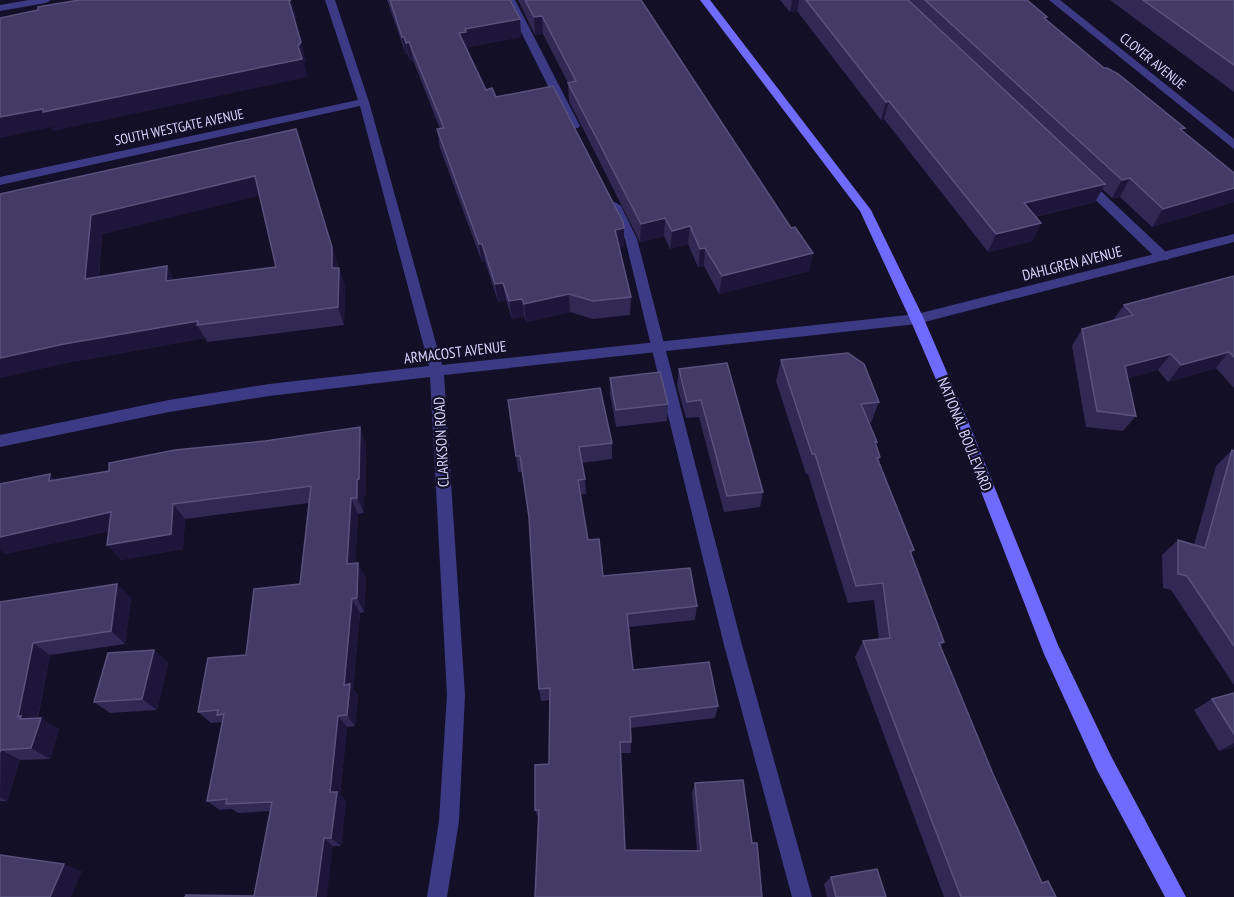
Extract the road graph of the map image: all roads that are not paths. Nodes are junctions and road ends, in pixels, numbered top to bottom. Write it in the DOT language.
graph roads {
  1 [pos="46,0"];
  2 [pos="330,0"];
  3 [pos="510,0"];
  4 [pos="705,0"];
  5 [pos="1054,0"];
  6 [pos="0,8"];
  7 [pos="364,102"];
  8 [pos="579,135"];
  9 [pos="1234,145"];
  10 [pos="1071,170"];
  11 [pos="0,181"];
  12 [pos="610,198"];
  13 [pos="1234,238"];
  14 [pos="1163,257"];
  15 [pos="917,319"];
  16 [pos="659,345"];
  17 [pos="436,370"];
  18 [pos="0,441"];
  19 [pos="438,897"];
  20 [pos="802,897"];
  21 [pos="1176,897"];
  1 -- 6 [label="street"];
  2 -- 7 [label="street, CLARKSON ROAD"];
  3 -- 8 [label="street"];
  4 -- 15 [label="main road, NATIONAL BOULEVARD"];
  5 -- 9 [label="street, CLOVER AVENUE"];
  7 -- 11 [label="street, SOUTH WESTGATE AVENUE"];
  7 -- 17 [label="street, CLARKSON ROAD"];
  10 -- 14 [label="street"];
  12 -- 16 [label="street"];
  13 -- 14 [label="street, DAHLGREN AVENUE"];
  14 -- 15 [label="street, DAHLGREN AVENUE"];
  15 -- 16 [label="street, ARMACOST AVENUE"];
  15 -- 21 [label="main road, NATIONAL BOULEVARD"];
  16 -- 17 [label="street, ARMACOST AVENUE"];
  16 -- 20 [label="street"];
  17 -- 18 [label="street, ARMACOST AVENUE"];
  17 -- 19 [label="street, CLARKSON ROAD"];
}
